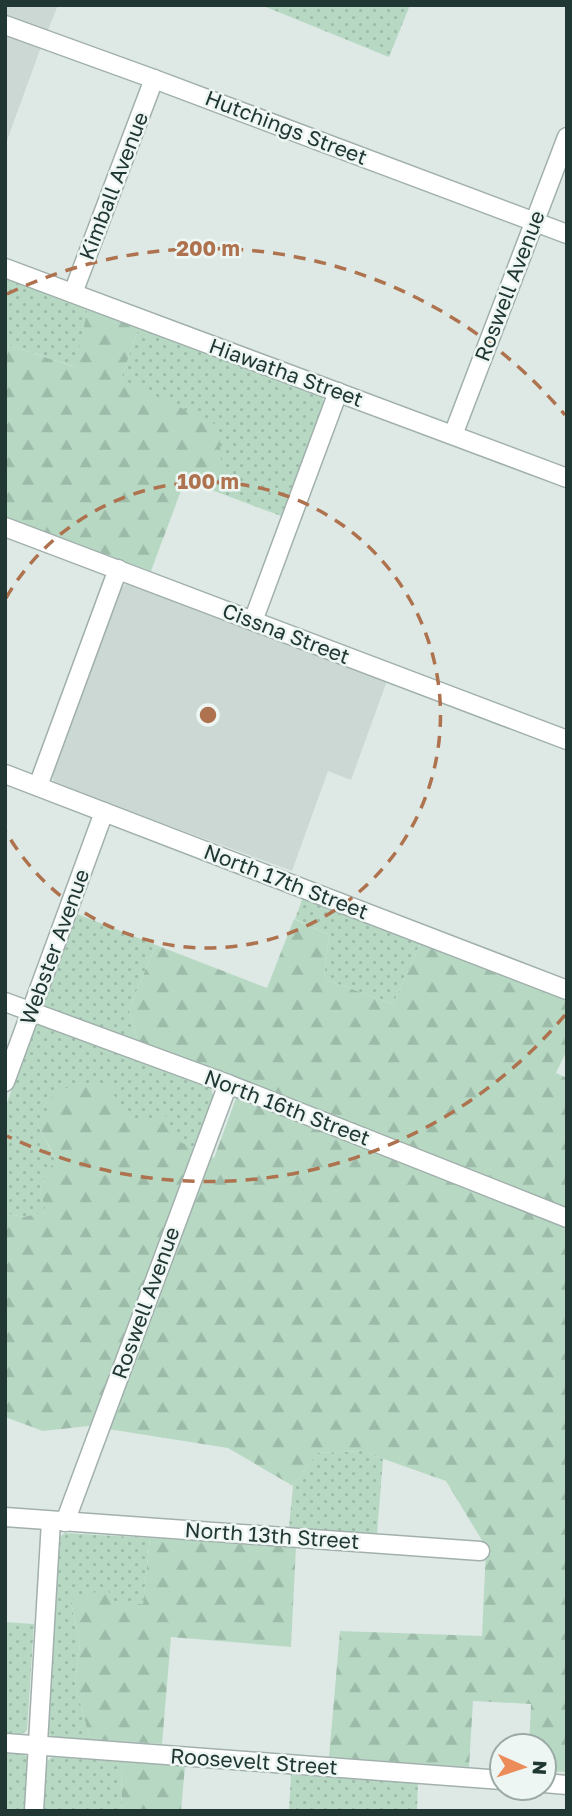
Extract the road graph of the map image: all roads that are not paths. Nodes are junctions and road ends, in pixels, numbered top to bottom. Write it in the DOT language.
graph roads {
  1 [pos="5,25"];
  2 [pos="155,79"];
  3 [pos="567,137"];
  4 [pos="535,222"];
  5 [pos="567,234"];
  6 [pos="5,268"];
  7 [pos="73,293"];
  8 [pos="338,392"];
  9 [pos="453,435"];
  10 [pos="567,478"];
  11 [pos="5,527"];
  12 [pos="118,569"];
  13 [pos="253,621"];
  14 [pos="567,740"];
  15 [pos="5,774"];
  16 [pos="38,786"];
  17 [pos="104,812"];
  18 [pos="567,990"];
  19 [pos="5,1003"];
  20 [pos="31,1012"];
  21 [pos="5,1082"];
  22 [pos="228,1084"];
  23 [pos="567,1218"];
  24 [pos="5,1517"];
  25 [pos="58,1522"];
  26 [pos="480,1551"];
  27 [pos="5,1743"];
  28 [pos="39,1745"];
  29 [pos="488,1779"];
  30 [pos="34,1811"];
  1 -- 2 [label="street, Hutchings Street"];
  2 -- 4 [label="street, Hutchings Street"];
  2 -- 7 [label="street, Kimball Avenue"];
  3 -- 4 [label="street, Roswell Avenue"];
  4 -- 5 [label="street, Hutchings Street"];
  4 -- 9 [label="street, Roswell Avenue"];
  6 -- 7 [label="street, Hiawatha Street"];
  7 -- 8 [label="street, Hiawatha Street"];
  8 -- 9 [label="street, Hiawatha Street"];
  8 -- 13 [label="street"];
  9 -- 10 [label="street, Hiawatha Street"];
  11 -- 12 [label="street, Cissna Street"];
  12 -- 13 [label="street, Cissna Street"];
  12 -- 16 [label="street"];
  13 -- 14 [label="street, Cissna Street"];
  15 -- 16 [label="street, North 17th Street"];
  16 -- 17 [label="street, North 17th Street"];
  17 -- 18 [label="street, North 17th Street"];
  17 -- 20 [label="street, Webster Avenue"];
  19 -- 20 [label="street, North 16th Street"];
  20 -- 21 [label="street, Webster Avenue"];
  20 -- 22 [label="street, North 16th Street"];
  22 -- 23 [label="street, North 16th Street"];
  22 -- 25 [label="street, Roswell Avenue"];
  24 -- 25 [label="street, North 13th Street"];
  25 -- 26 [label="street, North 13th Street"];
  25 -- 28 [label="street, Roswell Avenue"];
  27 -- 28 [label="street, Roosevelt Street"];
  28 -- 29 [label="street, Roosevelt Street"];
  28 -- 30 [label="street, Roswell Avenue"];
}
